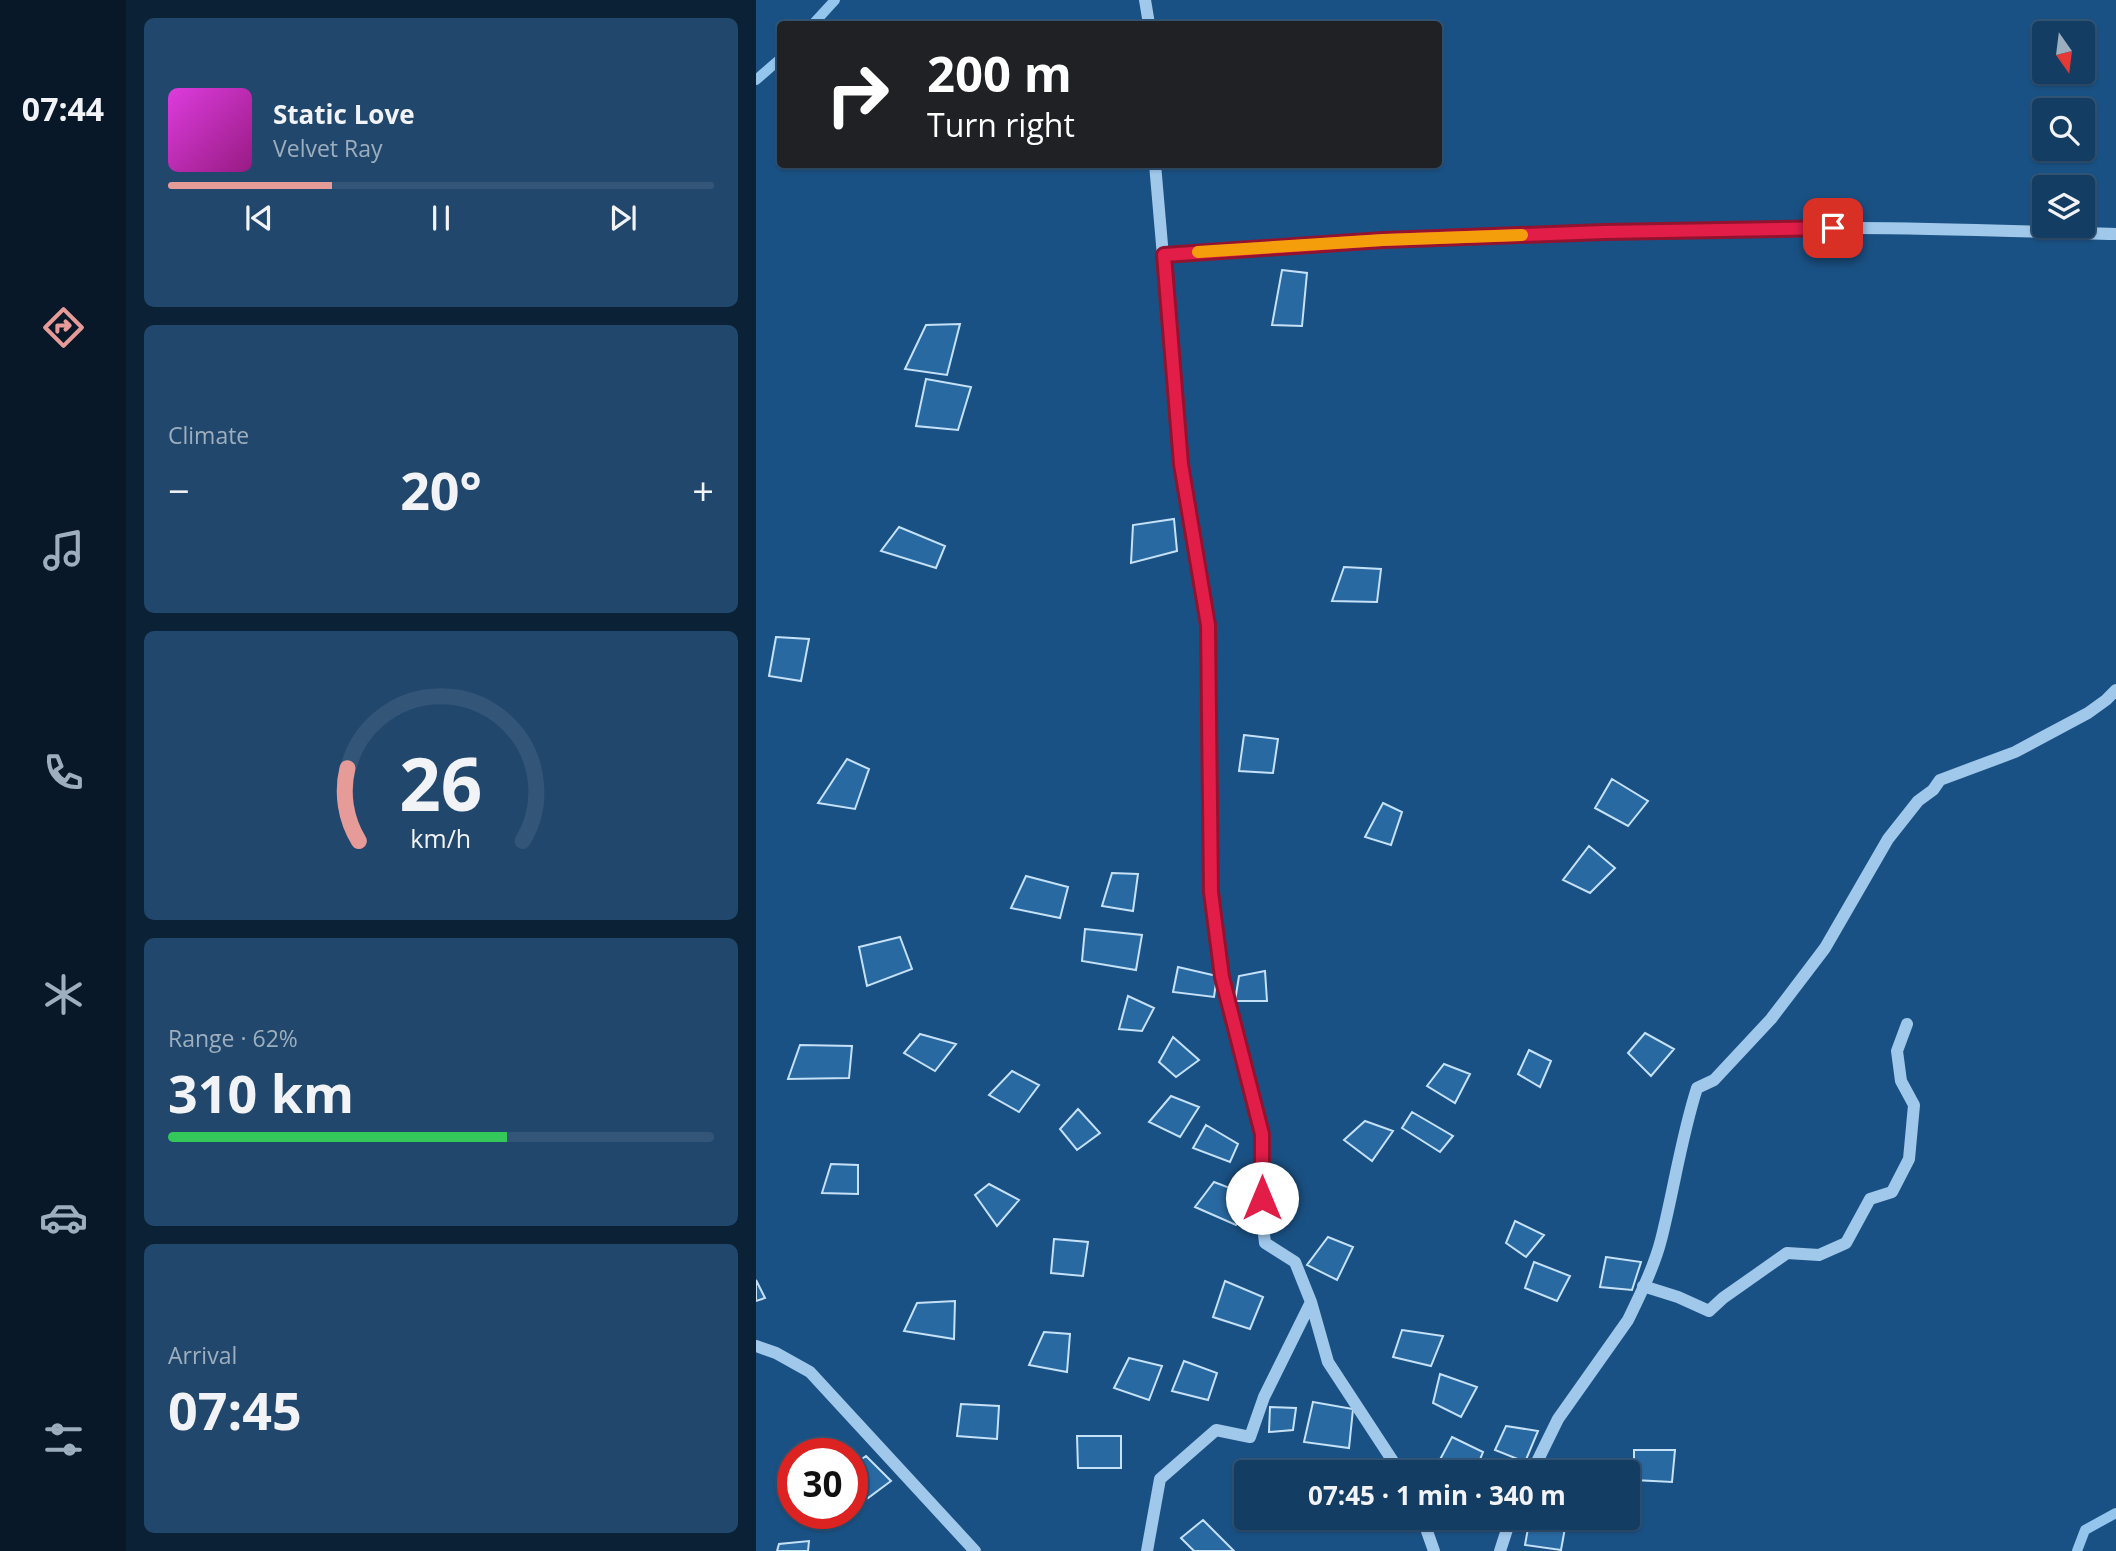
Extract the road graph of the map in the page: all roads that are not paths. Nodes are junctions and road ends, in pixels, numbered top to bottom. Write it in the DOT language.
graph roads {
  1 [pos="1146,0"];
  2 [pos="1149,21"];
  3 [pos="1155,168"];
  4 [pos="2116,234"];
  5 [pos="1164,255"];
  6 [pos="2116,690"];
  7 [pos="1907,1024"];
  8 [pos="1643,1286"];
  9 [pos="1311,1302"];
  10 [pos="756,1346"];
  11 [pos="1392,1460"];
  12 [pos="1538,1460"];
  13 [pos="1427,1530"];
  14 [pos="1507,1530"];
  15 [pos="975,1551"];
  16 [pos="1147,1551"];
  17 [pos="1434,1551"];
  18 [pos="1500,1551"];
  1 -- 2 [label="street"];
  3 -- 5 [label="street"];
  4 -- 5 [label="street"];
  5 -- 9 [label="street"];
  6 -- 8 [label="street"];
  7 -- 8 [label="street"];
  8 -- 12 [label="street"];
  9 -- 11 [label="street"];
  9 -- 16 [label="street"];
  10 -- 15 [label="street"];
  13 -- 17 [label="street"];
  14 -- 18 [label="street"];
}
